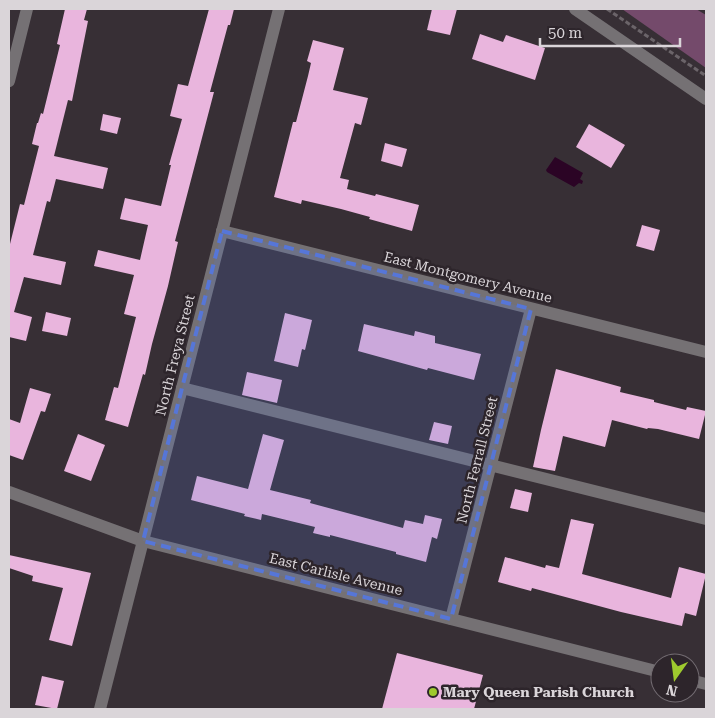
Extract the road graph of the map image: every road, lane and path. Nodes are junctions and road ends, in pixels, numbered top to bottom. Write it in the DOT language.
graph roads {
  1 [pos="27,9"];
  2 [pos="279,9"];
  3 [pos="576,9"];
  4 [pos="607,9"];
  5 [pos="706,76"];
  6 [pos="9,81"];
  7 [pos="706,99"];
  8 [pos="222,231"];
  9 [pos="531,309"];
  10 [pos="706,352"];
  11 [pos="182,388"];
  12 [pos="490,466"];
  13 [pos="9,492"];
  14 [pos="706,520"];
  15 [pos="143,541"];
  16 [pos="452,619"];
  17 [pos="650,669"];
  18 [pos="100,709"];
  1 -- 6 [label="street"];
  2 -- 8 [label="street, North Freya Street"];
  3 -- 7 [label="street"];
  4 -- 5 [label="path"];
  8 -- 9 [label="street, East Montgomery Avenue"];
  8 -- 11 [label="street, North Freya Street"];
  9 -- 10 [label="street, East Montgomery Avenue"];
  9 -- 12 [label="street, North Ferrall Street"];
  11 -- 12 [label="street"];
  11 -- 15 [label="street, North Freya Street"];
  12 -- 14 [label="street"];
  12 -- 16 [label="street, North Ferrall Street"];
  13 -- 15 [label="street, East Carlisle Avenue"];
  15 -- 16 [label="street, East Carlisle Avenue"];
  15 -- 18 [label="street, North Freya Street"];
  16 -- 17 [label="street, East Carlisle Avenue"];
}
